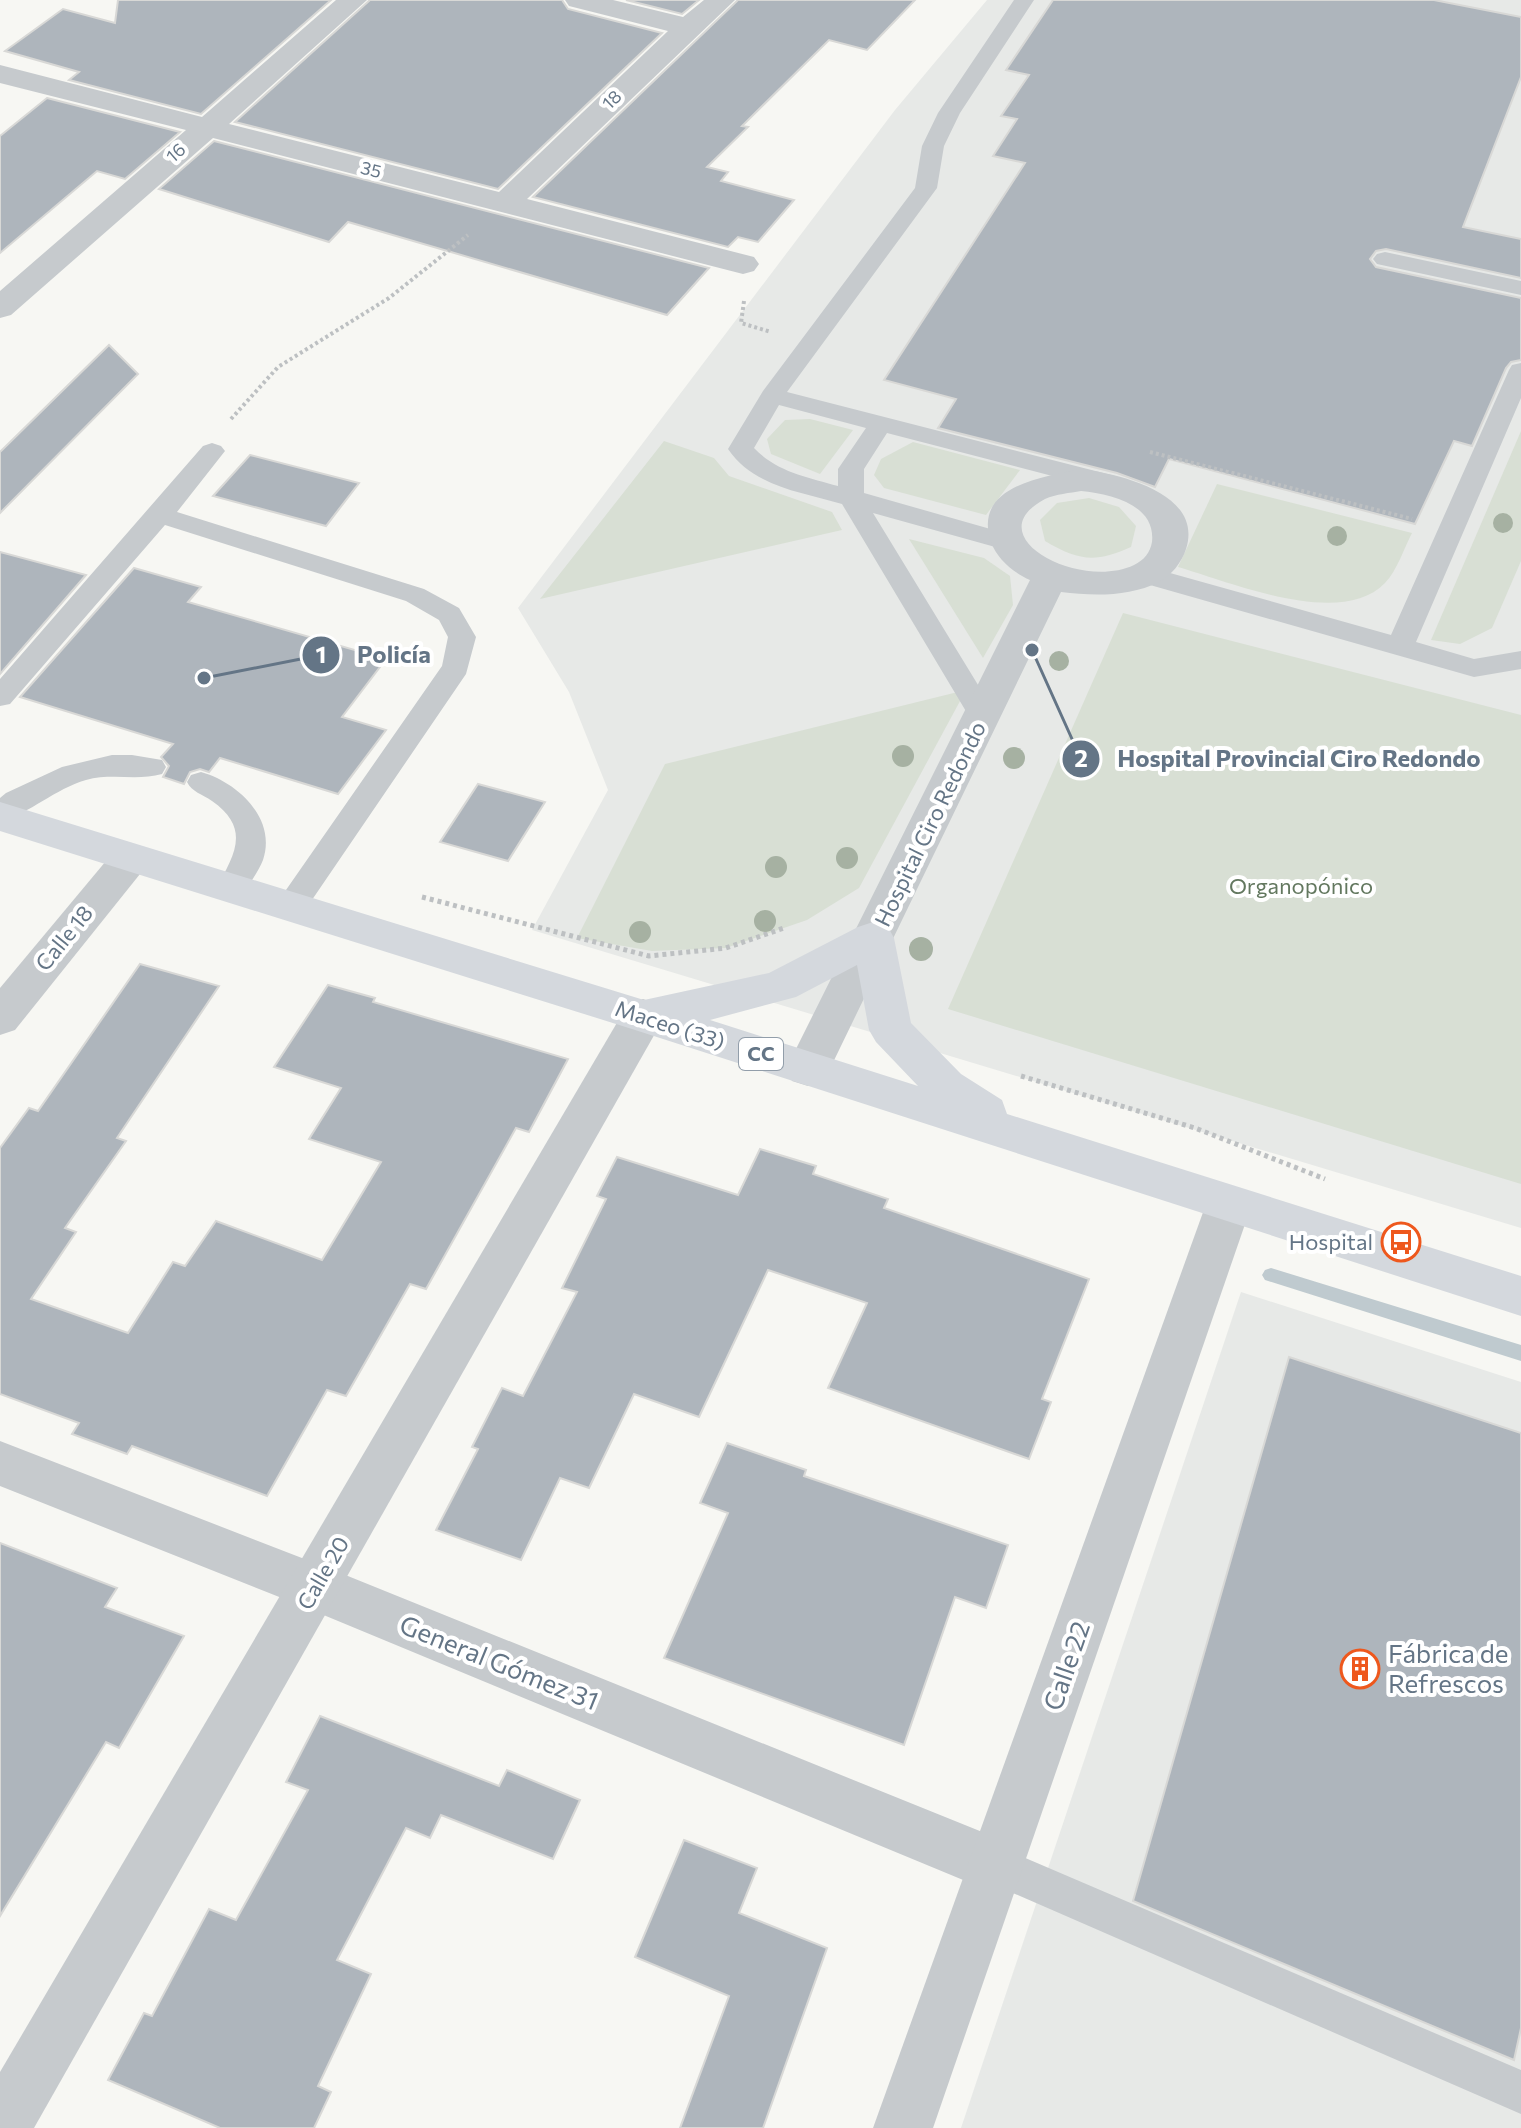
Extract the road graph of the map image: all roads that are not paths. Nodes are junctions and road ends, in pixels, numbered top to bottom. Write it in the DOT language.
graph roads {
  1 [pos="353,0"];
  2 [pos="579,0"];
  3 [pos="721,0"];
  4 [pos="1024,0"];
  5 [pos="688,27"];
  6 [pos="0,74"];
  7 [pos="205,127"];
  8 [pos="505,204"];
  9 [pos="1385,259"];
  10 [pos="743,264"];
  11 [pos="1521,288"];
  12 [pos="0,308"];
  13 [pos="1521,370"];
  14 [pos="772,396"];
  15 [pos="882,422"];
  16 [pos="212,451"];
  17 [pos="1106,482"];
  18 [pos="851,497"];
  19 [pos="160,515"];
  20 [pos="1006,542"];
  21 [pos="1145,575"];
  22 [pos="1049,579"];
  23 [pos="1399,649"];
  24 [pos="1521,660"];
  25 [pos="0,697"];
  26 [pos="983,716"];
  27 [pos="152,767"];
  28 [pos="201,782"];
  29 [pos="0,814"];
  30 [pos="130,859"];
  31 [pos="230,890"];
  32 [pos="290,908"];
  33 [pos="873,938"];
  34 [pos="643,1016"];
  35 [pos="0,1018"];
  36 [pos="808,1069"];
  37 [pos="1036,1143"];
  38 [pos="1229,1204"];
  39 [pos="1521,1296"];
  40 [pos="0,1463"];
  41 [pos="315,1587"];
  42 [pos="997,1866"];
  43 [pos="1521,2092"];
  44 [pos="1,2128"];
  45 [pos="903,2128"];
  1 -- 7 [label="street, 16"];
  2 -- 5 [label="street"];
  3 -- 5 [label="street, 18"];
  4 -- 14 [label="lane"];
  5 -- 8 [label="street, 18"];
  6 -- 7 [label="street, 35"];
  7 -- 8 [label="street, 35"];
  7 -- 12 [label="street, 16"];
  8 -- 10 [label="street, 35"];
  9 -- 11 [label="lane"];
  13 -- 23 [label="lane"];
  14 -- 15 [label="lane"];
  14 -- 18 [label="lane"];
  15 -- 17 [label="lane"];
  15 -- 18 [label="lane"];
  16 -- 19 [label="lane"];
  17 -- 20 [label="street"];
  17 -- 21 [label="street"];
  18 -- 20 [label="lane"];
  18 -- 26 [label="lane"];
  19 -- 25 [label="lane"];
  19 -- 32 [label="lane"];
  20 -- 22 [label="street"];
  21 -- 22 [label="street"];
  21 -- 23 [label="lane"];
  22 -- 26 [label="street, Hospital Ciro Redondo"];
  23 -- 24 [label="lane"];
  26 -- 33 [label="street, Hospital Ciro Redondo"];
  27 -- 29 [label="lane"];
  28 -- 31 [label="lane"];
  29 -- 30 [label="main road, Maceo (33) / CC"];
  30 -- 31 [label="main road, Maceo (33) / CC"];
  30 -- 35 [label="street, Calle 18"];
  31 -- 32 [label="main road, Maceo (33) / CC"];
  32 -- 34 [label="main road, Maceo (33) / CC"];
  33 -- 34 [label="main road"];
  33 -- 36 [label="street, Hospital Ciro Redondo"];
  33 -- 37 [label="main road"];
  34 -- 36 [label="main road, Maceo (33) / CC"];
  34 -- 41 [label="street, Calle 20"];
  36 -- 37 [label="main road, Maceo (33) / CC"];
  37 -- 38 [label="main road, Maceo (33) / CC"];
  38 -- 39 [label="main road, Maceo (33) / CC"];
  38 -- 42 [label="street, Calle 22"];
  40 -- 41 [label="street, General Gómez 31"];
  41 -- 42 [label="street, General Gómez 31"];
  41 -- 44 [label="street, Calle 20"];
  42 -- 43 [label="lane"];
  42 -- 45 [label="street, Calle 22"];
}
